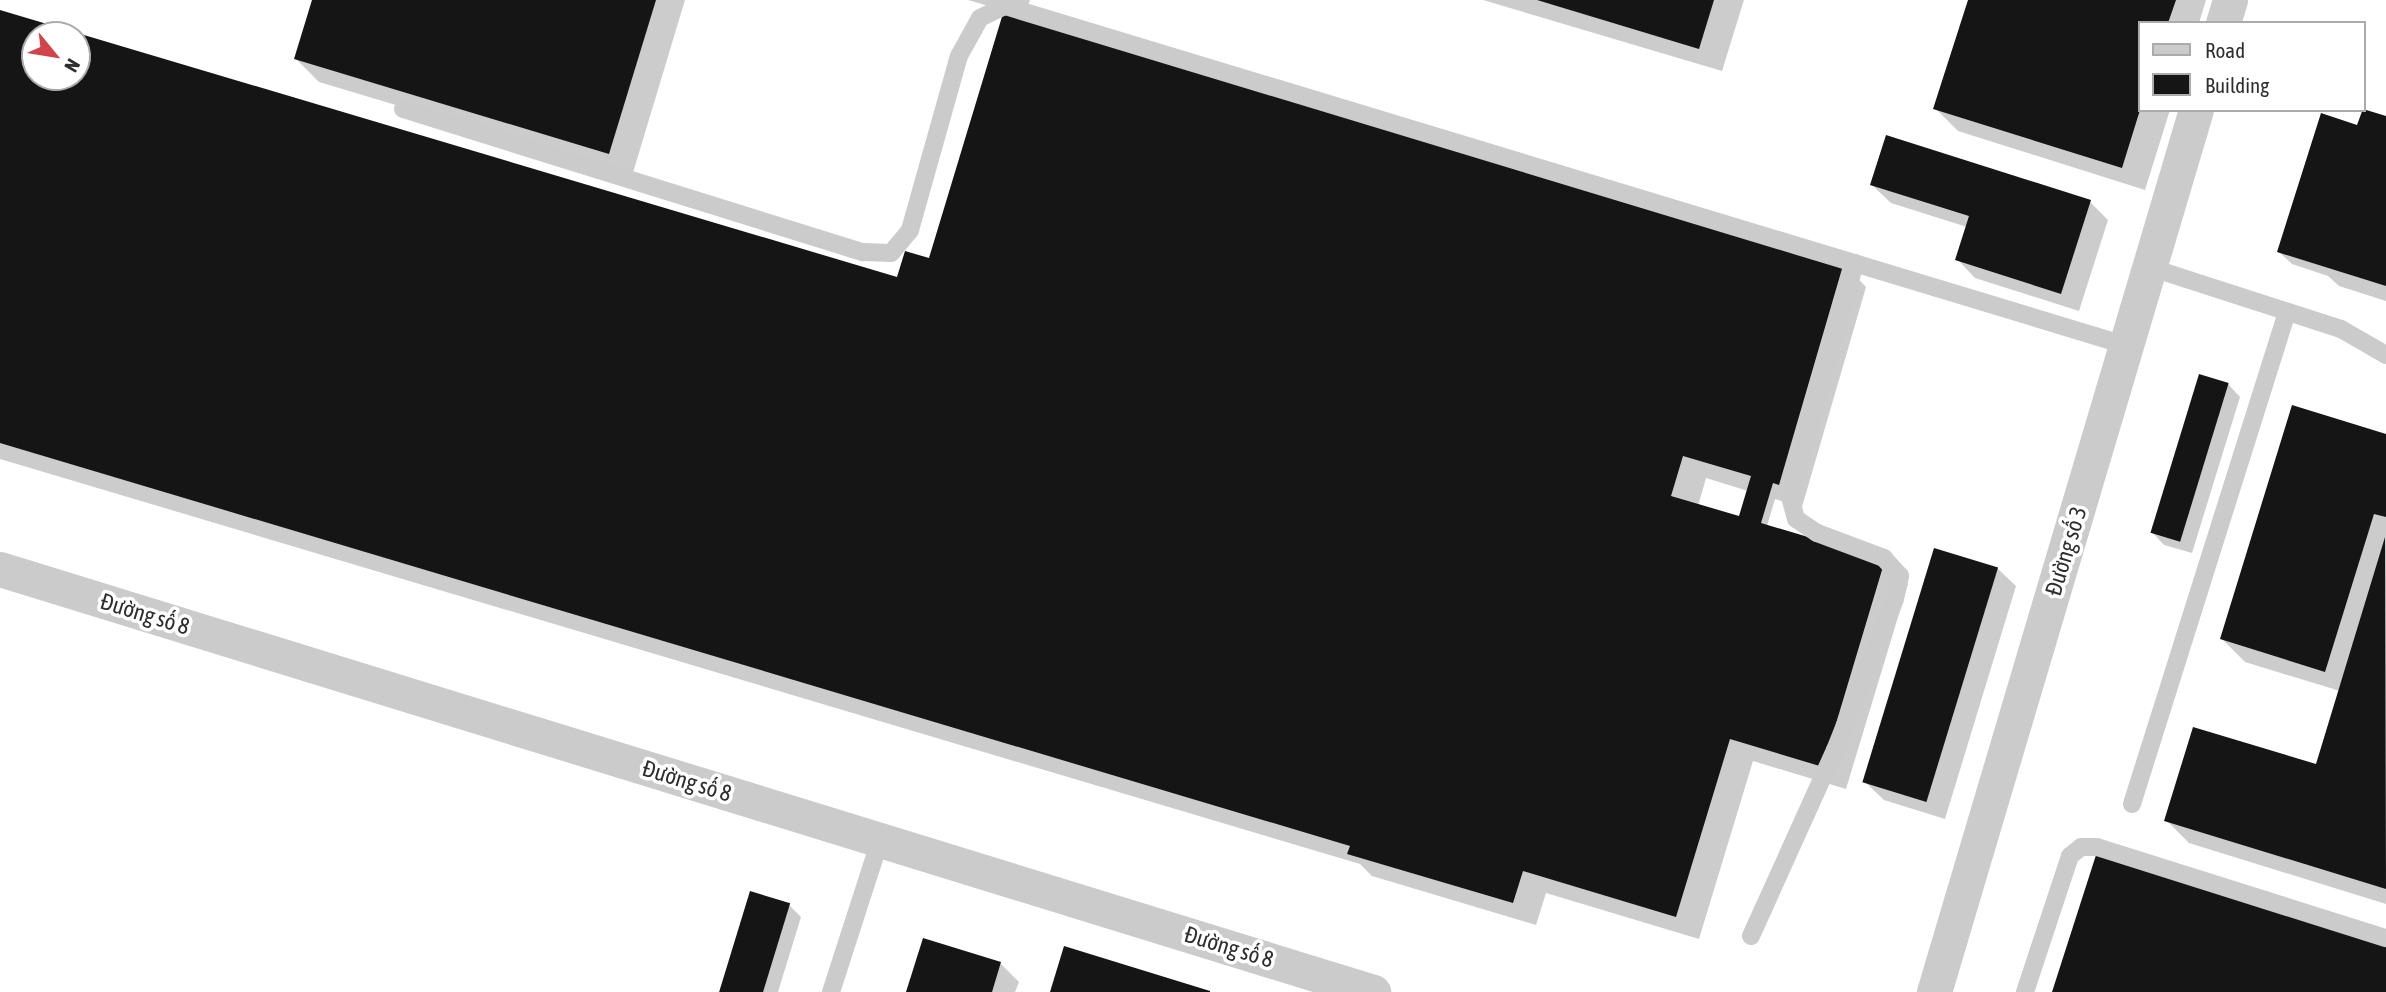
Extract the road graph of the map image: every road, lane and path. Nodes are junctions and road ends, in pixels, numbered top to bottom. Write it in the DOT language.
graph roads {
  1 [pos="2230,0"];
  2 [pos="2224,21"];
  3 [pos="403,110"];
  4 [pos="2195,112"];
  5 [pos="1855,263"];
  6 [pos="2148,267"];
  7 [pos="2287,312"];
  8 [pos="2128,346"];
  9 [pos="2386,355"];
  10 [pos="0,569"];
  11 [pos="2132,804"];
  12 [pos="880,840"];
  13 [pos="1751,936"];
  14 [pos="2386,938"];
  15 [pos="831,992"];
  16 [pos="1373,992"];
  17 [pos="1934,992"];
  18 [pos="2025,992"];
  1 -- 2 [label="street"];
  3 -- 5 [label="lane"];
  4 -- 6 [label="street, Đường số 3"];
  5 -- 8 [label="lane"];
  5 -- 13 [label="lane"];
  6 -- 7 [label="lane"];
  6 -- 8 [label="street, Đường số 3"];
  7 -- 9 [label="lane"];
  7 -- 11 [label="lane"];
  8 -- 17 [label="street, Đường số 3"];
  10 -- 12 [label="street, Đường số 8"];
  12 -- 15 [label="lane"];
  12 -- 16 [label="street, Đường số 8"];
  14 -- 18 [label="lane"];
}
